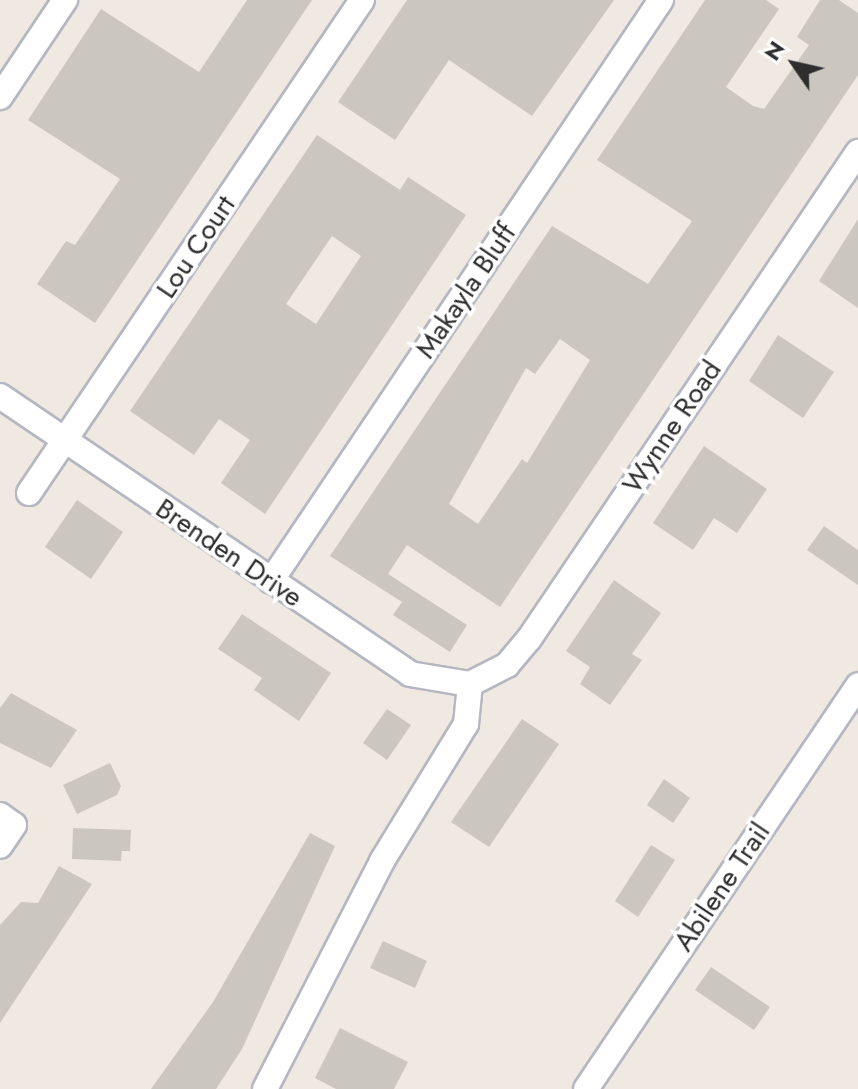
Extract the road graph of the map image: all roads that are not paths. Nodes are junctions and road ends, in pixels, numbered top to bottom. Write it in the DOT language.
graph roads {
  1 [pos="65,0"];
  2 [pos="362,0"];
  3 [pos="661,0"];
  4 [pos="0,97"];
  5 [pos="858,152"];
  6 [pos="0,396"];
  7 [pos="64,442"];
  8 [pos="29,493"];
  9 [pos="271,581"];
  10 [pos="470,684"];
  11 [pos="858,685"];
  12 [pos="7,820"];
  13 [pos="0,846"];
  14 [pos="265,1089"];
  15 [pos="586,1089"];
  1 -- 4 [label="street"];
  2 -- 7 [label="street, Lou Court"];
  3 -- 9 [label="street, Makayla Bluff"];
  5 -- 10 [label="street, Wynne Road"];
  6 -- 7 [label="street, Brenden Drive"];
  7 -- 8 [label="street, Lou Court"];
  7 -- 9 [label="street, Brenden Drive"];
  9 -- 10 [label="street, Brenden Drive"];
  10 -- 14 [label="street"];
  11 -- 15 [label="street, Abilene Trail"];
  12 -- 13 [label="street"];
}
